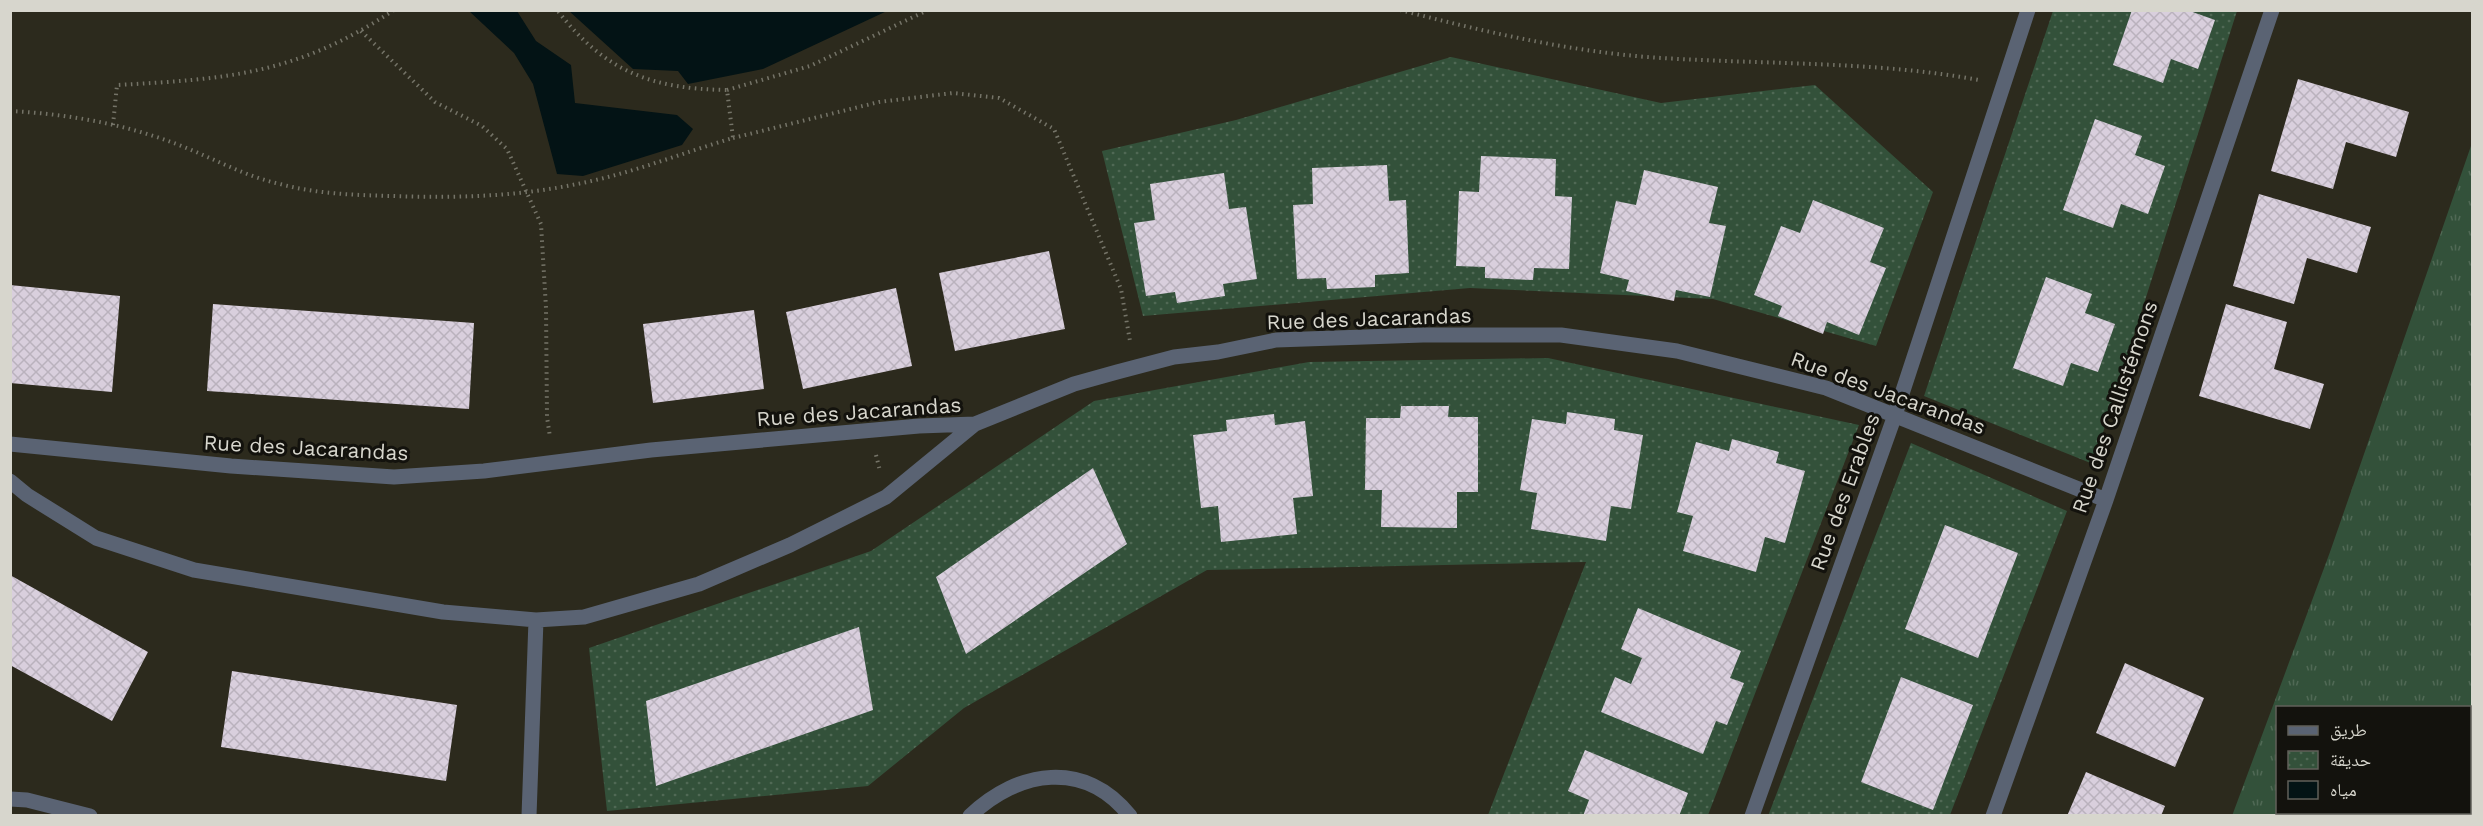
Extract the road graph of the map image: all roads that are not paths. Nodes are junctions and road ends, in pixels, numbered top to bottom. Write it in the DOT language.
graph roads {
  1 [pos="2028,10"];
  2 [pos="2272,10"];
  3 [pos="1895,415"];
  4 [pos="975,424"];
  5 [pos="10,444"];
  6 [pos="10,482"];
  7 [pos="2106,500"];
  8 [pos="536,620"];
  9 [pos="10,799"];
  10 [pos="90,816"];
  11 [pos="529,816"];
  12 [pos="970,816"];
  13 [pos="1130,816"];
  14 [pos="1752,816"];
  15 [pos="1993,816"];
  1 -- 3 [label="street, Rue des Erables"];
  2 -- 7 [label="street, Rue des Callistémons"];
  3 -- 4 [label="street, Rue des Jacarandas"];
  3 -- 7 [label="street, Rue des Jacarandas"];
  3 -- 14 [label="street, Rue des Erables"];
  4 -- 5 [label="street, Rue des Jacarandas"];
  4 -- 8 [label="street"];
  6 -- 8 [label="street"];
  7 -- 15 [label="street, Rue des Callistémons"];
  8 -- 11 [label="street"];
  9 -- 10 [label="street"];
  12 -- 13 [label="street"];
}
